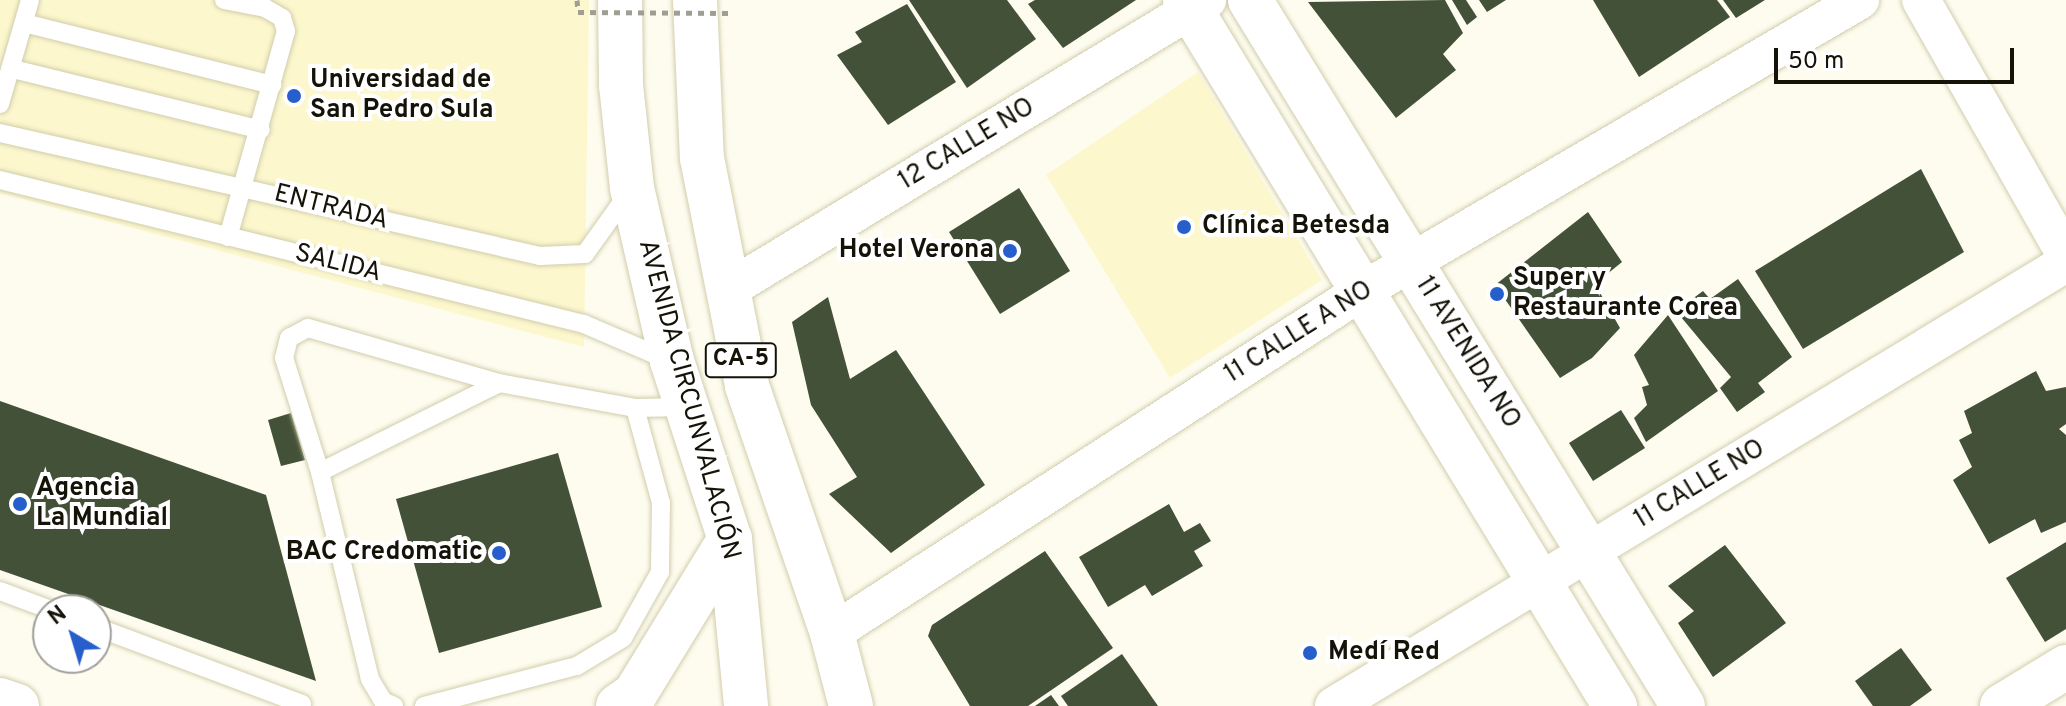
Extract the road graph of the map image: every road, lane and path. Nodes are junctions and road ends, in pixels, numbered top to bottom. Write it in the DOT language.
graph roads {
  1 [pos="30,0"];
  2 [pos="224,0"];
  3 [pos="577,0"];
  4 [pos="620,0"];
  5 [pos="1250,0"];
  6 [pos="1860,0"];
  7 [pos="1921,0"];
  8 [pos="1194,3"];
  9 [pos="711,6"];
  10 [pos="24,23"];
  11 [pos="13,69"];
  12 [pos="272,85"];
  13 [pos="0,104"];
  14 [pos="261,130"];
  15 [pos="0,133"];
  16 [pos="0,180"];
  17 [pos="244,187"];
  18 [pos="632,188"];
  19 [pos="228,237"];
  20 [pos="2066,255"];
  21 [pos="1411,263"];
  22 [pos="2066,263"];
  23 [pos="727,290"];
  24 [pos="1362,291"];
  25 [pos="672,361"];
  26 [pos="499,383"];
  27 [pos="690,407"];
  28 [pos="635,408"];
  29 [pos="320,472"];
  30 [pos="730,539"];
  31 [pos="1589,552"];
  32 [pos="1540,583"];
  33 [pos="0,591"];
  34 [pos="32,603"];
  35 [pos="112,633"];
  36 [pos="832,633"];
  37 [pos="2066,667"];
  38 [pos="0,700"];
  39 [pos="302,704"];
  40 [pos="17,706"];
  41 [pos="394,706"];
  42 [pos="424,706"];
  43 [pos="618,706"];
  44 [pos="746,706"];
  45 [pos="851,706"];
  46 [pos="1334,706"];
  47 [pos="1615,706"];
  48 [pos="1683,706"];
  49 [pos="2002,706"];
  1 -- 10 [label="lane"];
  2 -- 12 [label="lane"];
  3 -- 9 [label="path, bridge"];
  4 -- 18 [label="main road, AVENIDA CIRCUNVALACIÓN / CA-5"];
  5 -- 21 [label="main road, 11 AVENIDA NO"];
  6 -- 21 [label="street, 11 CALLE A NO"];
  7 -- 20 [label="street"];
  8 -- 23 [label="street, 12 CALLE NO"];
  8 -- 24 [label="main road"];
  9 -- 23 [label="main road, CA-5"];
  10 -- 11 [label="lane"];
  10 -- 12 [label="lane"];
  11 -- 13 [label="lane"];
  11 -- 14 [label="lane"];
  12 -- 14 [label="lane"];
  14 -- 17 [label="lane"];
  15 -- 17 [label="lane, ENTRADA"];
  16 -- 19 [label="lane, SALIDA"];
  17 -- 18 [label="lane, ENTRADA"];
  17 -- 19 [label="lane"];
  18 -- 25 [label="main road, AVENIDA CIRCUNVALACIÓN / CA-5"];
  19 -- 25 [label="lane, SALIDA"];
  21 -- 24 [label="street, 11 CALLE A NO"];
  21 -- 31 [label="main road, 11 AVENIDA NO"];
  22 -- 31 [label="street, 11 CALLE NO"];
  23 -- 36 [label="main road, CA-5"];
  24 -- 32 [label="main road"];
  24 -- 36 [label="street, 11 CALLE A NO"];
  25 -- 27 [label="main road, AVENIDA CIRCUNVALACIÓN / CA-5"];
  26 -- 28 [label="lane"];
  26 -- 29 [label="lane"];
  26 -- 29 [label="lane"];
  27 -- 28 [label="lane"];
  27 -- 30 [label="main road, AVENIDA CIRCUNVALACIÓN / CA-5"];
  28 -- 42 [label="lane"];
  29 -- 41 [label="lane"];
  30 -- 43 [label="main road"];
  30 -- 44 [label="main road, AVENIDA CIRCUNVALACIÓN / CA-5"];
  31 -- 32 [label="street, 11 CALLE NO"];
  31 -- 48 [label="main road, 11 AVENIDA NO"];
  32 -- 46 [label="street, 11 CALLE NO"];
  32 -- 47 [label="main road"];
  33 -- 34 [label="lane"];
  35 -- 39 [label="lane"];
  36 -- 45 [label="main road, CA-5"];
  37 -- 49 [label="main road"];
  38 -- 40 [label="main road"];
}
